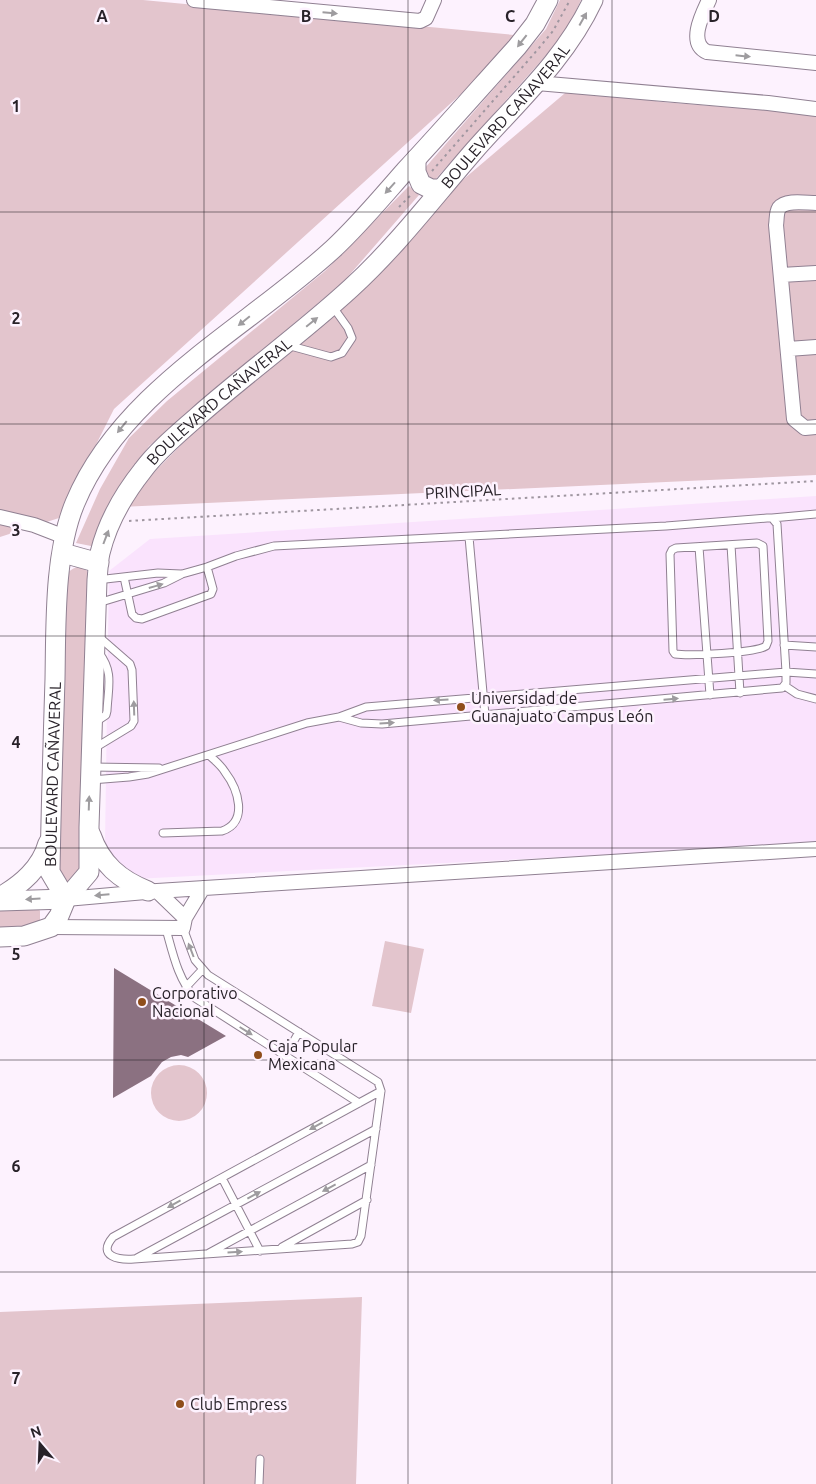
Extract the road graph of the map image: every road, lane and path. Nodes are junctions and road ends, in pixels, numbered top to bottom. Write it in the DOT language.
graph roads {
  1 [pos="194,0"];
  2 [pos="434,0"];
  3 [pos="548,0"];
  4 [pos="570,0"];
  5 [pos="593,0"];
  6 [pos="710,0"];
  7 [pos="816,63"];
  8 [pos="537,83"];
  9 [pos="816,109"];
  10 [pos="416,159"];
  11 [pos="421,184"];
  12 [pos="441,189"];
  13 [pos="816,203"];
  14 [pos="399,207"];
  15 [pos="816,272"];
  16 [pos="781,275"];
  17 [pos="332,305"];
  18 [pos="284,344"];
  19 [pos="816,347"];
  20 [pos="788,349"];
  21 [pos="816,427"];
  22 [pos="816,481"];
  23 [pos="816,514"];
  24 [pos="0,517"];
  25 [pos="772,518"];
  26 [pos="112,522"];
  27 [pos="469,537"];
  28 [pos="64,545"];
  29 [pos="731,545"];
  30 [pos="699,547"];
  31 [pos="207,567"];
  32 [pos="98,572"];
  33 [pos="182,574"];
  34 [pos="124,577"];
  35 [pos="128,594"];
  36 [pos="95,604"];
  37 [pos="94,640"];
  38 [pos="784,646"];
  39 [pos="816,646"];
  40 [pos="737,652"];
  41 [pos="706,654"];
  42 [pos="786,672"];
  43 [pos="816,674"];
  44 [pos="739,676"];
  45 [pos="709,678"];
  46 [pos="785,686"];
  47 [pos="740,693"];
  48 [pos="710,695"];
  49 [pos="483,697"];
  50 [pos="816,698"];
  51 [pos="485,715"];
  52 [pos="339,717"];
  53 [pos="209,755"];
  54 [pos="91,766"];
  55 [pos="162,768"];
  56 [pos="89,827"];
  57 [pos="51,832"];
  58 [pos="163,833"];
  59 [pos="816,849"];
  60 [pos="203,888"];
  61 [pos="152,891"];
  62 [pos="0,897"];
  63 [pos="66,898"];
  64 [pos="0,902"];
  65 [pos="184,923"];
  66 [pos="50,927"];
  67 [pos="166,929"];
  68 [pos="0,937"];
  69 [pos="202,970"];
  70 [pos="186,987"];
  71 [pos="300,1032"];
  72 [pos="285,1056"];
  73 [pos="381,1091"];
  74 [pos="359,1103"];
  75 [pos="376,1129"];
  76 [pos="372,1165"];
  77 [pos="222,1178"];
  78 [pos="366,1200"];
  79 [pos="236,1204"];
  80 [pos="250,1231"];
  81 [pos="279,1249"];
  82 [pos="260,1251"];
  83 [pos="206,1254"];
  84 [pos="134,1259"];
  85 [pos="260,1459"];
  86 [pos="260,1484"];
  1 -- 2 [label="street, one-way"];
  3 -- 10 [label="street, BOULEVARD CAÑAVERAL, one-way"];
  4 -- 11 [label="path"];
  8 -- 5 [label="street, BOULEVARD CAÑAVERAL, one-way"];
  6 -- 7 [label="street, one-way"];
  8 -- 9 [label="street"];
  8 -- 12 [label="street, BOULEVARD CAÑAVERAL"];
  10 -- 11 [label="street"];
  10 -- 28 [label="street, BOULEVARD CAÑAVERAL, one-way"];
  11 -- 12 [label="street"];
  11 -- 14 [label="path"];
  12 -- 17 [label="street, BOULEVARD CAÑAVERAL"];
  13 -- 16 [label="street"];
  15 -- 16 [label="street"];
  16 -- 20 [label="street"];
  18 -- 17 [label="street, BOULEVARD CAÑAVERAL, one-way"];
  17 -- 18 [label="lane"];
  18 -- 26 [label="street, BOULEVARD CAÑAVERAL"];
  19 -- 20 [label="street"];
  20 -- 21 [label="street"];
  22 -- 26 [label="path, PRINCIPAL"];
  23 -- 25 [label="lane"];
  24 -- 28 [label="street"];
  25 -- 27 [label="lane"];
  25 -- 38 [label="lane"];
  32 -- 26 [label="street, BOULEVARD CAÑAVERAL, one-way"];
  27 -- 31 [label="lane"];
  27 -- 49 [label="lane"];
  28 -- 32 [label="street"];
  28 -- 57 [label="street, BOULEVARD CAÑAVERAL"];
  29 -- 30 [label="lane"];
  29 -- 40 [label="lane"];
  29 -- 40 [label="lane"];
  30 -- 41 [label="lane"];
  30 -- 41 [label="lane"];
  31 -- 33 [label="lane"];
  31 -- 35 [label="lane"];
  32 -- 34 [label="lane"];
  32 -- 36 [label="street, BOULEVARD CAÑAVERAL"];
  33 -- 34 [label="lane"];
  35 -- 33 [label="lane, one-way"];
  34 -- 35 [label="lane"];
  35 -- 36 [label="lane"];
  36 -- 37 [label="street, BOULEVARD CAÑAVERAL"];
  37 -- 54 [label="street, BOULEVARD CAÑAVERAL"];
  54 -- 37 [label="lane, one-way"];
  38 -- 39 [label="lane"];
  38 -- 42 [label="lane"];
  40 -- 41 [label="lane"];
  40 -- 44 [label="lane"];
  41 -- 45 [label="lane"];
  42 -- 43 [label="lane"];
  42 -- 44 [label="lane"];
  42 -- 46 [label="lane"];
  44 -- 45 [label="lane"];
  44 -- 47 [label="lane"];
  45 -- 48 [label="lane"];
  45 -- 49 [label="lane"];
  46 -- 47 [label="lane"];
  46 -- 50 [label="lane"];
  47 -- 48 [label="lane"];
  51 -- 48 [label="lane, one-way"];
  49 -- 51 [label="lane"];
  49 -- 52 [label="lane, one-way"];
  52 -- 51 [label="lane, one-way"];
  52 -- 53 [label="lane"];
  53 -- 55 [label="lane"];
  53 -- 58 [label="lane"];
  54 -- 55 [label="lane"];
  54 -- 55 [label="lane"];
  56 -- 54 [label="street, BOULEVARD CAÑAVERAL, one-way"];
  56 -- 61 [label="street"];
  56 -- 63 [label="street, BOULEVARD CAÑAVERAL"];
  57 -- 62 [label="street"];
  57 -- 63 [label="street, BOULEVARD CAÑAVERAL"];
  59 -- 60 [label="street"];
  60 -- 61 [label="street"];
  60 -- 65 [label="street"];
  61 -- 63 [label="street, one-way"];
  61 -- 65 [label="street"];
  63 -- 64 [label="street, one-way"];
  63 -- 66 [label="street, BOULEVARD CAÑAVERAL"];
  65 -- 67 [label="street"];
  69 -- 65 [label="lane, one-way"];
  66 -- 67 [label="street"];
  66 -- 68 [label="street"];
  67 -- 70 [label="lane"];
  69 -- 70 [label="lane"];
  69 -- 71 [label="lane"];
  70 -- 72 [label="lane, one-way"];
  71 -- 72 [label="lane"];
  71 -- 73 [label="lane"];
  72 -- 74 [label="lane"];
  73 -- 74 [label="lane"];
  73 -- 75 [label="lane"];
  74 -- 77 [label="lane, one-way"];
  75 -- 76 [label="lane"];
  79 -- 75 [label="lane, one-way"];
  76 -- 78 [label="lane"];
  76 -- 80 [label="lane, one-way"];
  77 -- 79 [label="lane"];
  77 -- 84 [label="lane, one-way"];
  78 -- 81 [label="lane"];
  78 -- 81 [label="lane"];
  79 -- 80 [label="lane"];
  79 -- 84 [label="lane"];
  80 -- 82 [label="lane"];
  80 -- 83 [label="lane"];
  81 -- 82 [label="lane"];
  83 -- 82 [label="lane, one-way"];
  83 -- 84 [label="lane"];
  85 -- 86 [label="lane"];
}
